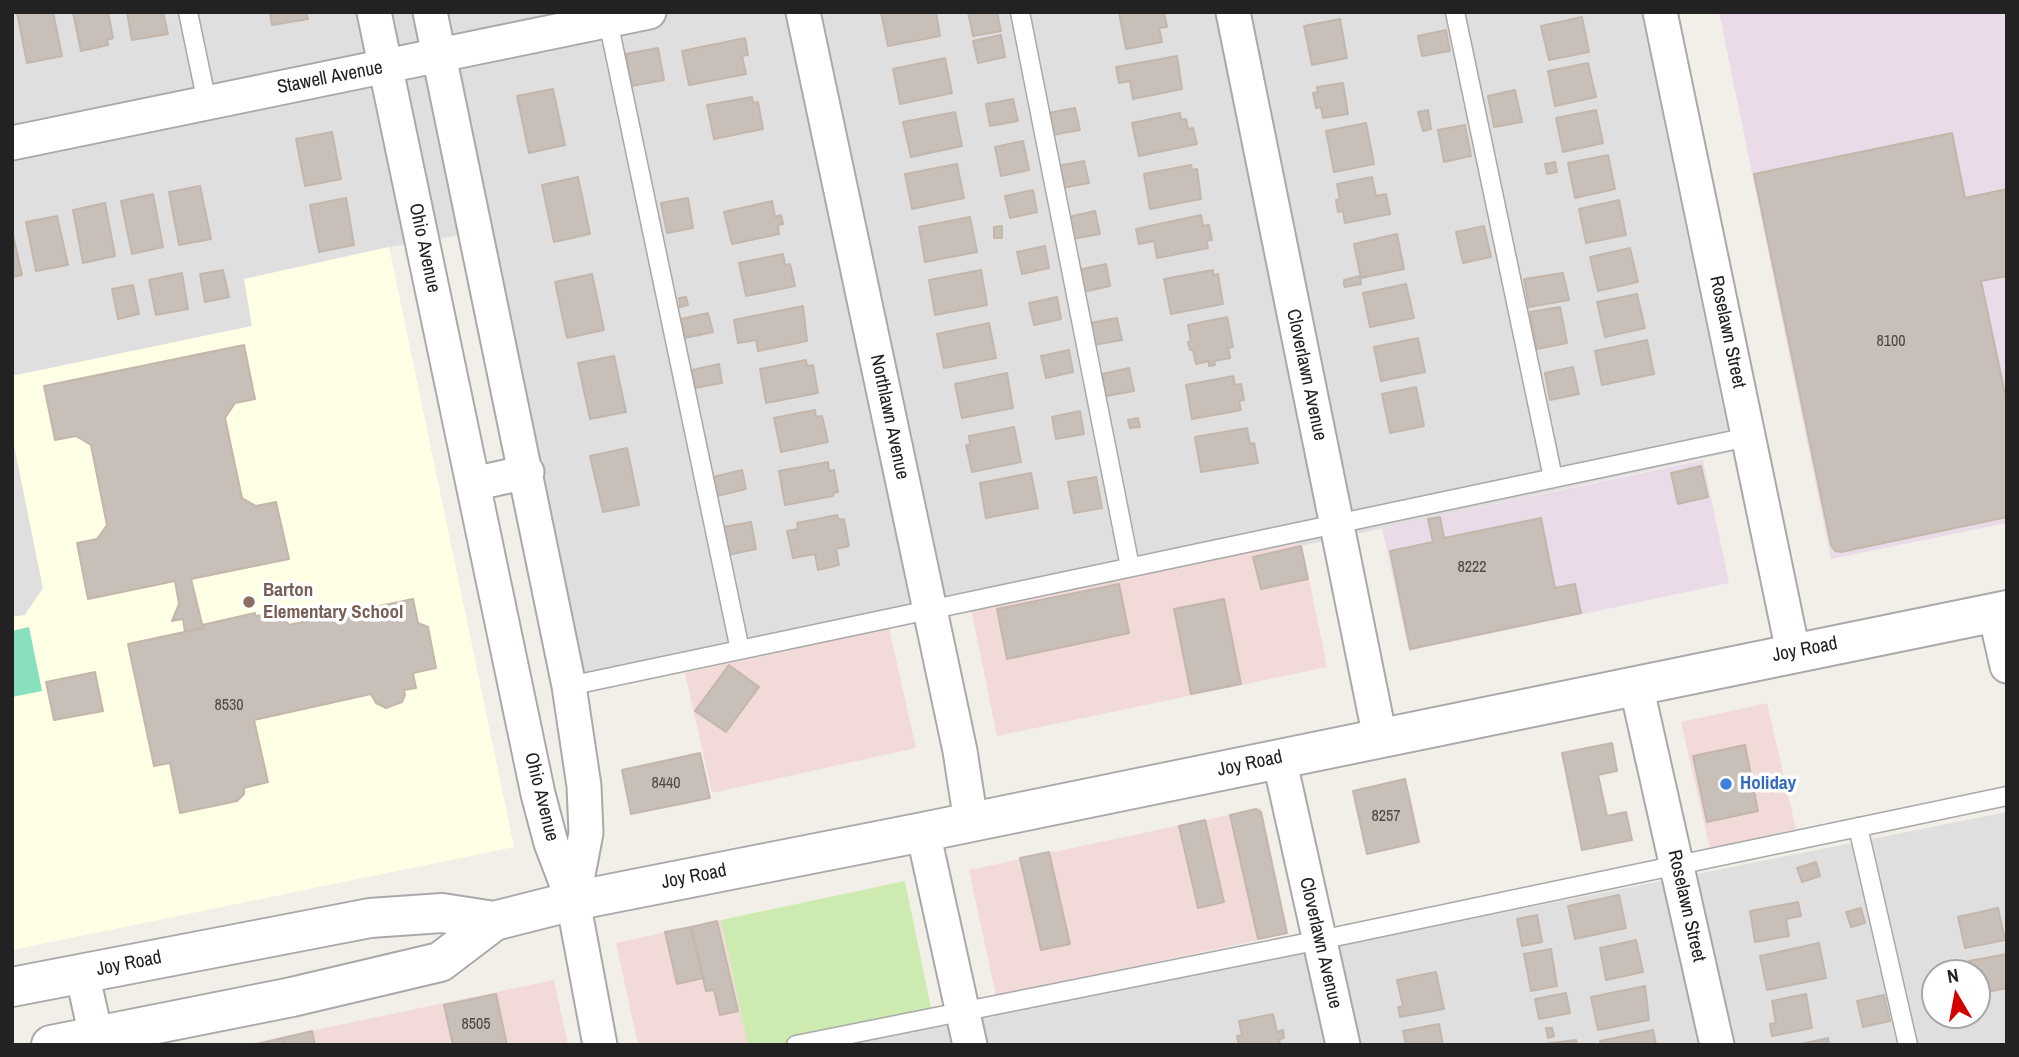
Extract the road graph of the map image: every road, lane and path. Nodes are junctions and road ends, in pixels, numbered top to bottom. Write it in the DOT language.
graph roads {
  1 [pos="188,12"];
  2 [pos="374,12"];
  3 [pos="430,12"];
  4 [pos="649,12"];
  5 [pos="803,12"];
  6 [pos="1020,12"];
  7 [pos="1233,12"];
  8 [pos="1455,12"];
  9 [pos="1660,12"];
  10 [pos="607,16"];
  11 [pos="439,56"];
  12 [pos="385,67"];
  13 [pos="206,103"];
  14 [pos="12,143"];
  15 [pos="1748,437"];
  16 [pos="527,472"];
  17 [pos="1553,478"];
  18 [pos="473,484"];
  19 [pos="1337,524"];
  20 [pos="1130,567"];
  21 [pos="930,610"];
  22 [pos="2001,612"];
  23 [pos="740,650"];
  24 [pos="1793,652"];
  25 [pos="2007,666"];
  26 [pos="1636,685"];
  27 [pos="569,686"];
  28 [pos="1380,738"];
  29 [pos="1279,758"];
  30 [pos="2007,796"];
  31 [pos="971,822"];
  32 [pos="1858,827"];
  33 [pos="923,832"];
  34 [pos="1676,864"];
  35 [pos="573,901"];
  36 [pos="494,921"];
  37 [pos="1320,940"];
  38 [pos="82,973"];
  39 [pos="12,987"];
  40 [pos="962,1011"];
  41 [pos="97,1040"];
  42 [pos="51,1045"];
  43 [pos="600,1045"];
  44 [pos="796,1045"];
  45 [pos="970,1045"];
  46 [pos="1343,1045"];
  47 [pos="1717,1045"];
  48 [pos="1908,1045"];
  1 -- 13 [label="lane"];
  2 -- 12 [label="street, Ohio Avenue"];
  3 -- 11 [label="street, Ohio Avenue"];
  4 -- 10 [label="street, Stawell Avenue"];
  5 -- 21 [label="street, Northlawn Avenue"];
  6 -- 20 [label="lane"];
  7 -- 19 [label="street, Cloverlawn Avenue"];
  8 -- 17 [label="lane"];
  9 -- 15 [label="street, Roselawn Street"];
  10 -- 11 [label="street, Stawell Avenue"];
  10 -- 23 [label="lane"];
  11 -- 12 [label="street, Stawell Avenue"];
  11 -- 16 [label="street, Ohio Avenue"];
  12 -- 13 [label="street, Stawell Avenue"];
  12 -- 18 [label="street, Ohio Avenue"];
  13 -- 14 [label="street, Stawell Avenue"];
  15 -- 17 [label="lane"];
  15 -- 24 [label="street, Roselawn Street"];
  16 -- 18 [label="street"];
  16 -- 27 [label="street, Ohio Avenue"];
  17 -- 19 [label="lane"];
  18 -- 35 [label="street, Ohio Avenue"];
  19 -- 20 [label="lane"];
  19 -- 28 [label="street, Cloverlawn Avenue"];
  20 -- 21 [label="lane"];
  21 -- 23 [label="lane"];
  21 -- 31 [label="street, Northlawn Avenue"];
  22 -- 24 [label="street, Joy Road"];
  22 -- 25 [label="street"];
  23 -- 27 [label="lane"];
  24 -- 26 [label="street, Joy Road"];
  26 -- 28 [label="street, Joy Road"];
  26 -- 34 [label="street, Roselawn Street"];
  27 -- 35 [label="street, Ohio Avenue"];
  28 -- 29 [label="street, Joy Road"];
  29 -- 31 [label="street, Joy Road"];
  29 -- 37 [label="street, Cloverlawn Avenue"];
  30 -- 32 [label="lane"];
  31 -- 33 [label="street, Joy Road"];
  32 -- 34 [label="lane"];
  32 -- 48 [label="lane"];
  33 -- 35 [label="street, Joy Road"];
  33 -- 40 [label="street"];
  34 -- 37 [label="lane"];
  34 -- 47 [label="street, Roselawn Street"];
  35 -- 36 [label="street, Joy Road"];
  35 -- 43 [label="street, Ohio Avenue"];
  36 -- 38 [label="street, Joy Road"];
  36 -- 41 [label="street, Joy Road"];
  37 -- 40 [label="lane"];
  37 -- 46 [label="street, Cloverlawn Avenue"];
  38 -- 39 [label="street, Joy Road"];
  38 -- 41 [label="street"];
  40 -- 44 [label="lane"];
  40 -- 45 [label="street"];
  41 -- 42 [label="street, Joy Road"];
}
